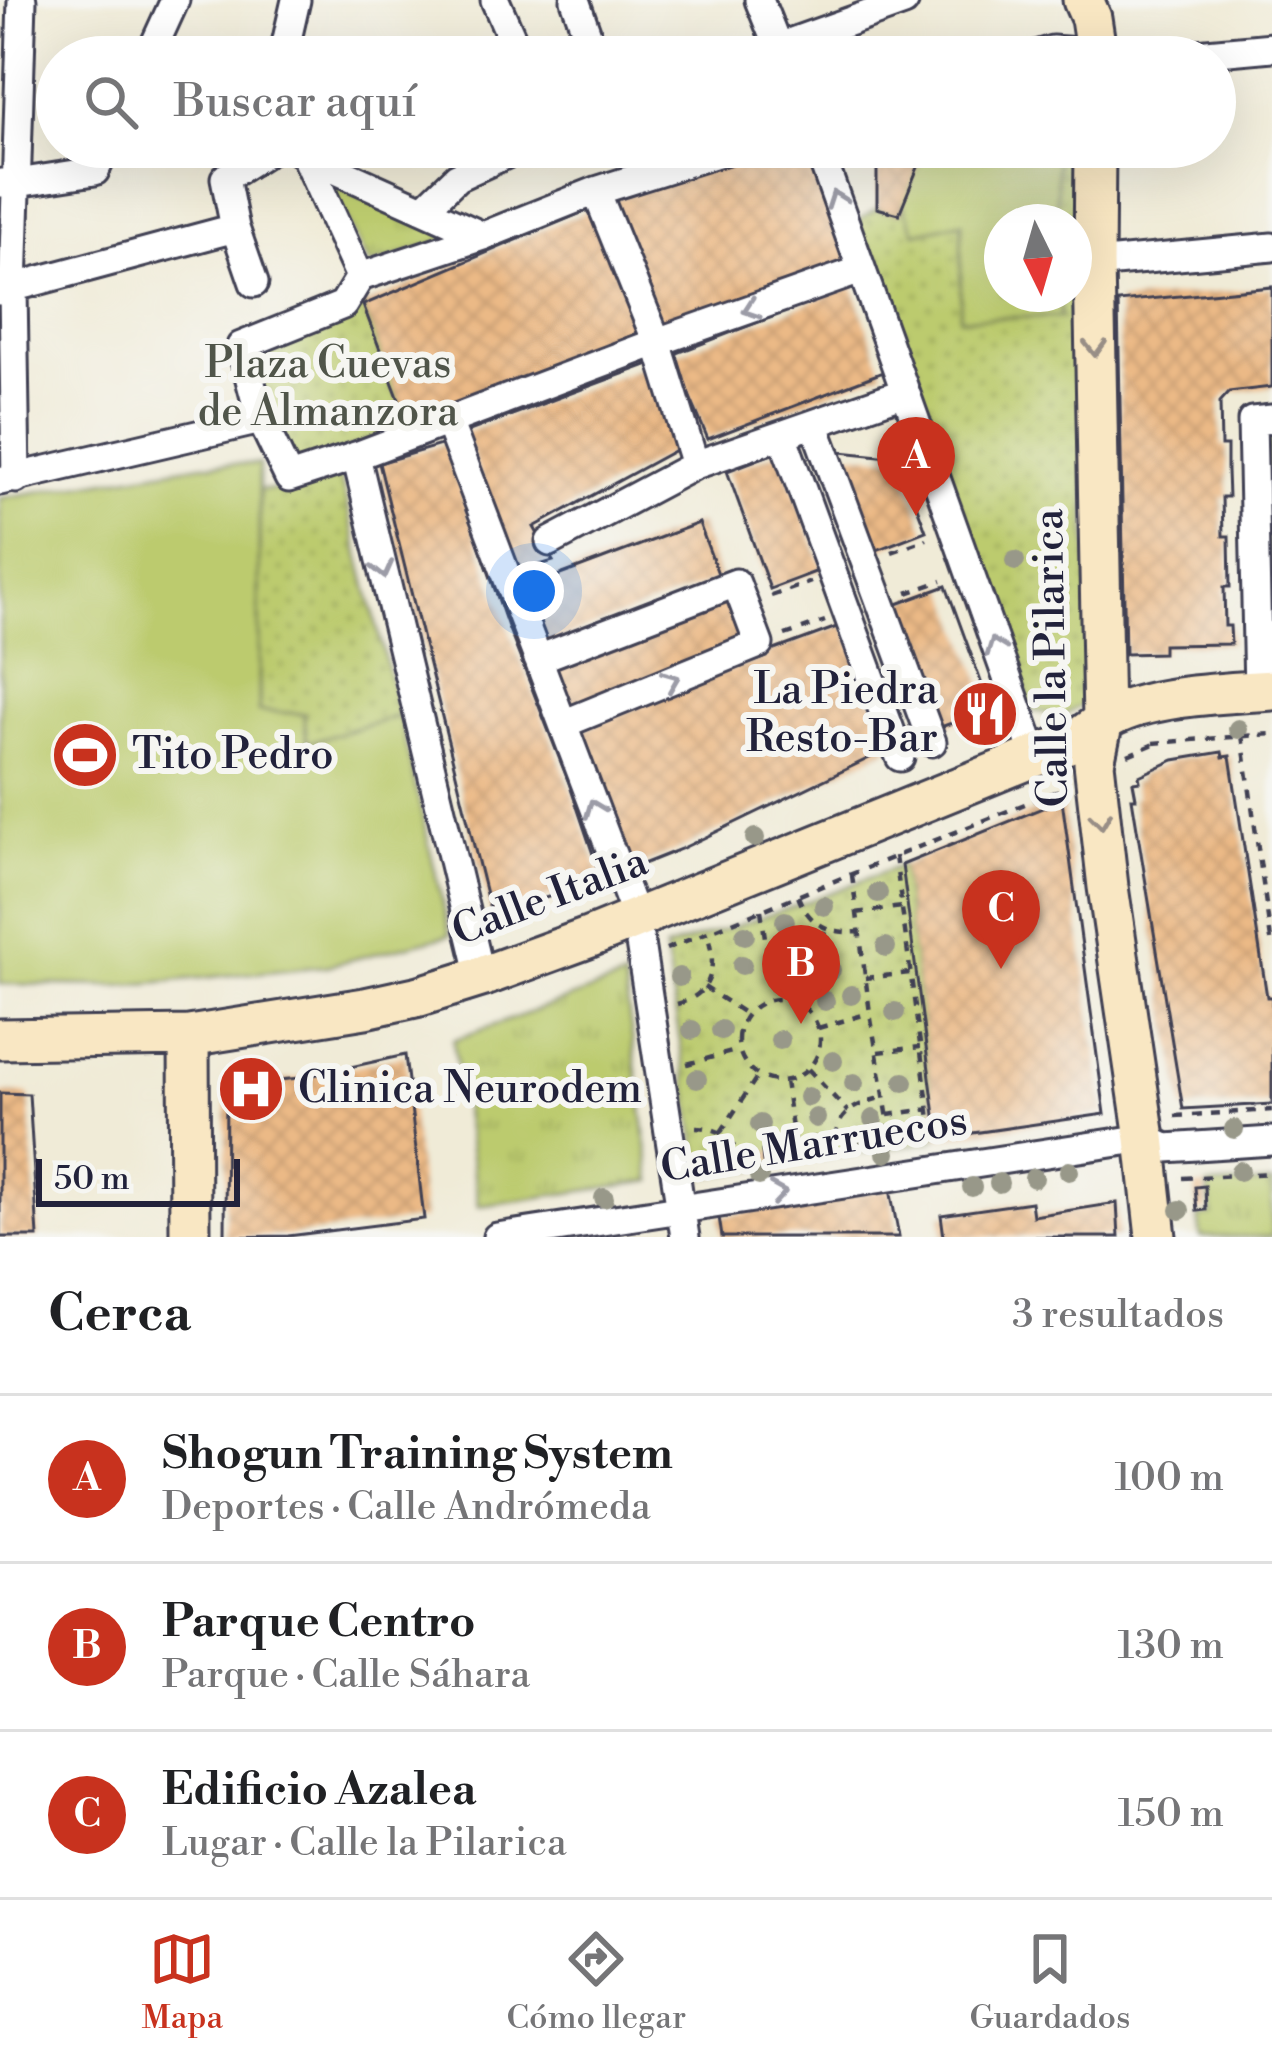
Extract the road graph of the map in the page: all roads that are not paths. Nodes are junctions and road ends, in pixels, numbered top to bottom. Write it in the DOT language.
graph roads {
  1 [pos="22,0"];
  2 [pos="175,0"];
  3 [pos="296,0"];
  4 [pos="495,0"];
  5 [pos="575,0"];
  6 [pos="759,0"];
  7 [pos="904,0"];
  8 [pos="1083,0"];
  9 [pos="158,36"];
  10 [pos="288,36"];
  11 [pos="511,36"];
  12 [pos="588,36"];
  13 [pos="773,36"];
  14 [pos="821,36"];
  15 [pos="1094,36"];
  16 [pos="1272,47"];
  17 [pos="1236,50"];
  18 [pos="10,102"];
  19 [pos="96,168"];
  20 [pos="239,168"];
  21 [pos="307,168"];
  22 [pos="334,168"];
  23 [pos="465,168"];
  24 [pos="669,168"];
  25 [pos="825,168"];
  26 [pos="1095,168"];
  27 [pos="9,183"];
  28 [pos="596,191"];
  29 [pos="424,209"];
  30 [pos="236,227"];
  31 [pos="482,236"];
  32 [pos="1272,248"];
  33 [pos="1094,264"];
  34 [pos="861,270"];
  35 [pos="360,277"];
  36 [pos="254,283"];
  37 [pos="7,290"];
  38 [pos="657,342"];
  39 [pos="905,392"];
  40 [pos="1272,419"];
  41 [pos="261,420"];
  42 [pos="448,421"];
  43 [pos="818,434"];
  44 [pos="786,446"];
  45 [pos="356,456"];
  46 [pos="695,464"];
  47 [pos="8,480"];
  48 [pos="550,542"];
  49 [pos="865,562"];
  50 [pos="833,574"];
  51 [pos="880,602"];
  52 [pos="848,613"];
  53 [pos="538,659"];
  54 [pos="1265,691"];
  55 [pos="1103,722"];
  56 [pos="562,724"];
  57 [pos="932,742"];
  58 [pos="1035,756"];
  59 [pos="900,757"];
  60 [pos="636,917"];
  61 [pos="481,977"];
  62 [pos="189,1036"];
  63 [pos="0,1040"];
  64 [pos="1160,1127"];
  65 [pos="1272,1141"];
  66 [pos="682,1208"];
  67 [pos="190,1237"];
  68 [pos="496,1237"];
  69 [pos="685,1237"];
  70 [pos="1156,1237"];
  1 -- 18 [label="street"];
  2 -- 9 [label="street"];
  3 -- 10 [label="street"];
  4 -- 11 [label="street"];
  5 -- 12 [label="street"];
  6 -- 13 [label="street"];
  7 -- 14 [label="street"];
  8 -- 15 [label="street"];
  16 -- 17 [label="street"];
  18 -- 27 [label="street"];
  19 -- 27 [label="street"];
  20 -- 30 [label="street"];
  21 -- 35 [label="street"];
  22 -- 29 [label="street"];
  23 -- 29 [label="street"];
  24 -- 28 [label="street"];
  34 -- 25 [label="street, one-way"];
  26 -- 33 [label="street, Calle la Pilarica"];
  27 -- 37 [label="street"];
  28 -- 31 [label="street"];
  28 -- 38 [label="street"];
  29 -- 31 [label="street"];
  30 -- 36 [label="street"];
  30 -- 37 [label="street"];
  31 -- 35 [label="street"];
  32 -- 33 [label="street"];
  33 -- 55 [label="street, Calle la Pilarica, one-way"];
  34 -- 38 [label="street, one-way"];
  34 -- 39 [label="street"];
  35 -- 41 [label="street"];
  37 -- 47 [label="street"];
  38 -- 42 [label="street"];
  38 -- 46 [label="street"];
  39 -- 46 [label="street"];
  58 -- 39 [label="street, one-way"];
  40 -- 54 [label="street"];
  41 -- 45 [label="street"];
  41 -- 47 [label="street"];
  42 -- 45 [label="street"];
  42 -- 53 [label="street"];
  43 -- 49 [label="street"];
  44 -- 50 [label="street"];
  45 -- 61 [label="street, one-way"];
  46 -- 48 [label="street"];
  49 -- 50 [label="street"];
  49 -- 51 [label="street"];
  50 -- 52 [label="street"];
  51 -- 52 [label="street"];
  51 -- 57 [label="street"];
  52 -- 59 [label="street"];
  53 -- 56 [label="street"];
  56 -- 53 [label="street, one-way"];
  54 -- 55 [label="street, Calle Italia"];
  55 -- 58 [label="street, Calle Italia"];
  55 -- 64 [label="street, Calle la Pilarica, one-way"];
  60 -- 56 [label="street, one-way"];
  58 -- 60 [label="street, Calle Italia"];
  60 -- 61 [label="street, Calle Italia"];
  60 -- 66 [label="street"];
  61 -- 62 [label="street, Calle Italia"];
  62 -- 63 [label="street, Calle Italia"];
  62 -- 67 [label="street"];
  64 -- 65 [label="street, Calle Marruecos"];
  66 -- 64 [label="street, Calle Marruecos, one-way"];
  64 -- 70 [label="street, Calle la Pilarica"];
  66 -- 68 [label="street, Calle Marruecos"];
  66 -- 69 [label="street"];
}
